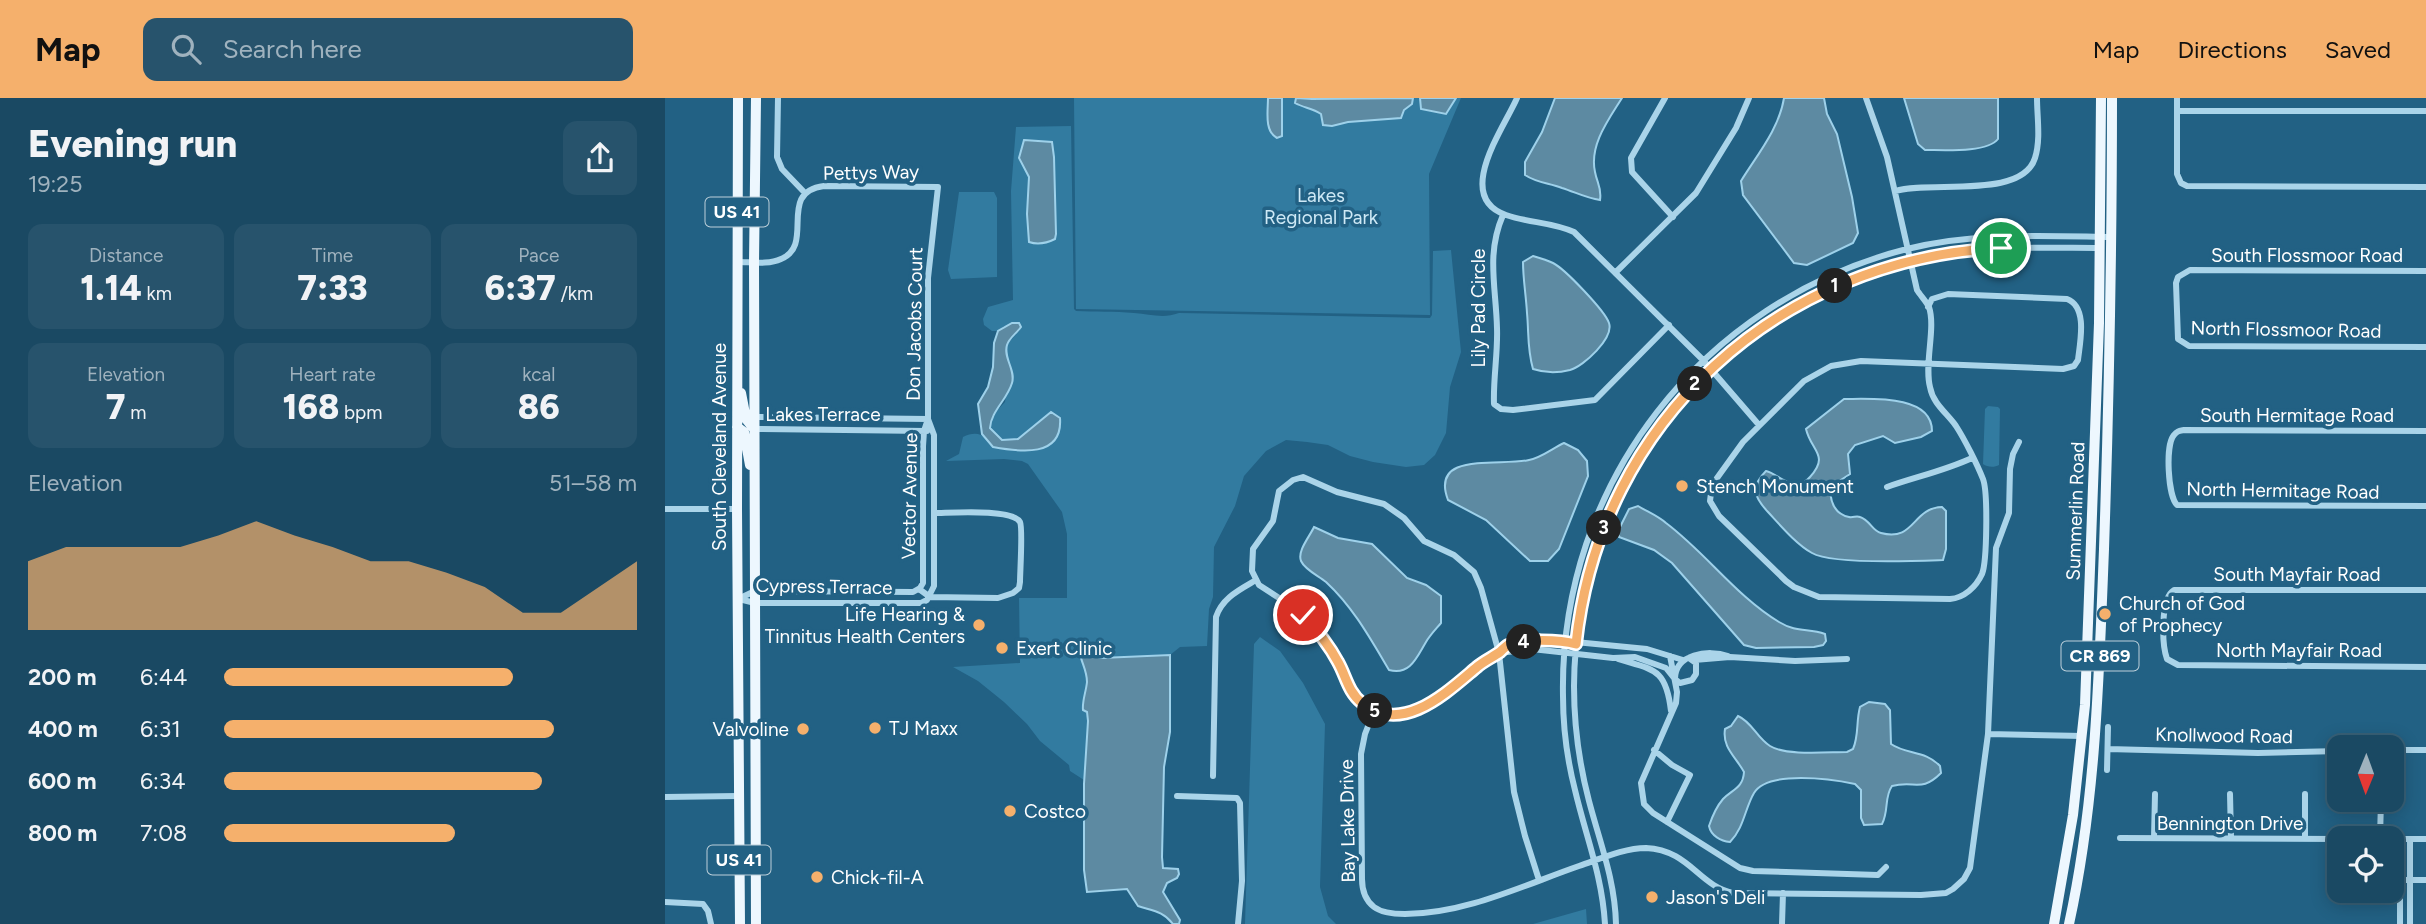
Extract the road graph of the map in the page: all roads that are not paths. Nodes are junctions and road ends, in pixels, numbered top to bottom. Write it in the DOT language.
graph roads {
  1 [pos="738,98"];
  2 [pos="754,98"];
  3 [pos="778,98"];
  4 [pos="1517,98"];
  5 [pos="1665,98"];
  6 [pos="1749,98"];
  7 [pos="1866,98"];
  8 [pos="2037,98"];
  9 [pos="2101,98"];
  10 [pos="2112,98"];
  11 [pos="2177,98"];
  12 [pos="2177,111"];
  13 [pos="2426,111"];
  14 [pos="938,187"];
  15 [pos="2426,187"];
  16 [pos="1895,191"];
  17 [pos="806,193"];
  18 [pos="1503,215"];
  19 [pos="1673,217"];
  20 [pos="2106,237"];
  21 [pos="1909,248"];
  22 [pos="2106,248"];
  23 [pos="1910,260"];
  24 [pos="737,262"];
  25 [pos="754,263"];
  26 [pos="2426,271"];
  27 [pos="1615,273"];
  28 [pos="1929,307"];
  29 [pos="2177,309"];
  30 [pos="1669,325"];
  31 [pos="2426,346"];
  32 [pos="1703,360"];
  33 [pos="1929,365"];
  34 [pos="1710,368"];
  35 [pos="737,375"];
  36 [pos="754,417"];
  37 [pos="928,419"];
  38 [pos="1759,425"];
  39 [pos="737,427"];
  40 [pos="754,429"];
  41 [pos="924,431"];
  42 [pos="933,431"];
  43 [pos="2426,431"];
  44 [pos="2019,442"];
  45 [pos="1972,458"];
  46 [pos="2170,468"];
  47 [pos="754,486"];
  48 [pos="1887,486"];
  49 [pos="2426,506"];
  50 [pos="665,509"];
  51 [pos="737,509"];
  52 [pos="934,513"];
  53 [pos="1255,580"];
  54 [pos="920,589"];
  55 [pos="2426,590"];
  56 [pos="755,591"];
  57 [pos="929,598"];
  58 [pos="738,599"];
  59 [pos="755,603"];
  60 [pos="1565,641"];
  61 [pos="1576,644"];
  62 [pos="1564,652"];
  63 [pos="1499,653"];
  64 [pos="1575,653"];
  65 [pos="1670,656"];
  66 [pos="1613,658"];
  67 [pos="1689,659"];
  68 [pos="1847,659"];
  69 [pos="2171,664"];
  70 [pos="2426,667"];
  71 [pos="1675,679"];
  72 [pos="1374,711"];
  73 [pos="1671,713"];
  74 [pos="2108,727"];
  75 [pos="1989,734"];
  76 [pos="2083,736"];
  77 [pos="2108,749"];
  78 [pos="1654,750"];
  79 [pos="2405,750"];
  80 [pos="2426,750"];
  81 [pos="2327,751"];
  82 [pos="2107,770"];
  83 [pos="1213,775"];
  84 [pos="2155,794"];
  85 [pos="2230,794"];
  86 [pos="2305,794"];
  87 [pos="739,796"];
  88 [pos="1177,796"];
  89 [pos="665,797"];
  90 [pos="1667,822"];
  91 [pos="2120,838"];
  92 [pos="2154,838"];
  93 [pos="2231,838"];
  94 [pos="2305,839"];
  95 [pos="2327,839"];
  96 [pos="2404,839"];
  97 [pos="2410,839"];
  98 [pos="2426,839"];
  99 [pos="1607,857"];
  100 [pos="1596,860"];
  101 [pos="1887,867"];
  102 [pos="1539,880"];
  103 [pos="2404,880"];
  104 [pos="2410,880"];
  105 [pos="2426,880"];
  106 [pos="1783,893"];
  107 [pos="665,902"];
  108 [pos="2398,903"];
  109 [pos="711,924"];
  110 [pos="740,924"];
  111 [pos="756,924"];
  112 [pos="1238,924"];
  113 [pos="1605,924"];
  114 [pos="1616,924"];
  115 [pos="1782,924"];
  116 [pos="2054,924"];
  117 [pos="2069,924"];
  118 [pos="2400,924"];
  119 [pos="2410,924"];
  1 -- 24 [label="main road, South Cleveland Avenue / US 41"];
  2 -- 25 [label="main road, South Cleveland Avenue / US 41"];
  3 -- 17 [label="street, Pettys Way"];
  4 -- 18 [label="street"];
  5 -- 19 [label="street"];
  6 -- 19 [label="street"];
  7 -- 16 [label="street"];
  8 -- 16 [label="street"];
  9 -- 20 [label="main road, Summerlin Road / CR 869"];
  10 -- 20 [label="main road, Summerlin Road / CR 869"];
  11 -- 12 [label="street"];
  12 -- 13 [label="street"];
  12 -- 15 [label="street"];
  14 -- 17 [label="street, Pettys Way"];
  14 -- 37 [label="street, Don Jacobs Court"];
  16 -- 21 [label="street"];
  17 -- 25 [label="street, Pettys Way"];
  18 -- 27 [label="street"];
  18 -- 30 [label="street, Lily Pad Circle"];
  19 -- 27 [label="street"];
  20 -- 21 [label="street"];
  20 -- 22 [label="main road, Summerlin Road / CR 869"];
  21 -- 23 [label="street"];
  21 -- 32 [label="street"];
  22 -- 23 [label="street"];
  22 -- 76 [label="main road, Summerlin Road / CR 869"];
  22 -- 117 [label="main road, Summerlin Road / CR 869"];
  23 -- 28 [label="street"];
  23 -- 34 [label="street"];
  24 -- 25 [label="street, Pettys Way"];
  24 -- 35 [label="main road, South Cleveland Avenue / US 41"];
  25 -- 36 [label="main road, South Cleveland Avenue / US 41"];
  26 -- 29 [label="street, South Flossmoor Road"];
  27 -- 30 [label="street"];
  28 -- 33 [label="street"];
  28 -- 33 [label="street"];
  29 -- 31 [label="street, North Flossmoor Road"];
  30 -- 32 [label="street"];
  32 -- 34 [label="street"];
  32 -- 60 [label="street"];
  33 -- 38 [label="street"];
  33 -- 45 [label="street"];
  34 -- 38 [label="street"];
  34 -- 61 [label="street"];
  35 -- 39 [label="main road, South Cleveland Avenue / US 41"];
  35 -- 40 [label="main road"];
  36 -- 37 [label="street, Lakes Terrace"];
  36 -- 40 [label="main road, South Cleveland Avenue / US 41"];
  37 -- 41 [label="street, Vector Avenue"];
  37 -- 42 [label="street, Vector Avenue"];
  38 -- 45 [label="street"];
  39 -- 47 [label="main road"];
  39 -- 51 [label="main road, South Cleveland Avenue / US 41"];
  40 -- 41 [label="street, Lakes Terrace"];
  40 -- 47 [label="main road, South Cleveland Avenue / US 41"];
  41 -- 42 [label="street, Lakes Terrace"];
  41 -- 54 [label="street, Vector Avenue"];
  42 -- 52 [label="street, Vector Avenue"];
  43 -- 46 [label="street, South Hermitage Road"];
  44 -- 75 [label="street, Bay Lake Drive"];
  45 -- 48 [label="street"];
  46 -- 49 [label="street, North Hermitage Road"];
  47 -- 56 [label="main road, South Cleveland Avenue / US 41"];
  50 -- 51 [label="street"];
  51 -- 58 [label="main road, South Cleveland Avenue / US 41"];
  52 -- 57 [label="street, Vector Avenue"];
  52 -- 57 [label="street, Cypress Terrace"];
  53 -- 63 [label="street"];
  53 -- 72 [label="street"];
  53 -- 83 [label="street"];
  54 -- 56 [label="street, Cypress Terrace"];
  54 -- 57 [label="street"];
  55 -- 69 [label="street, South Mayfair Road"];
  56 -- 58 [label="street, Cypress Terrace"];
  56 -- 59 [label="main road, South Cleveland Avenue / US 41"];
  57 -- 59 [label="street, Cypress Terrace"];
  58 -- 59 [label="street, Cypress Terrace"];
  58 -- 87 [label="main road, South Cleveland Avenue / US 41"];
  59 -- 111 [label="main road, South Cleveland Avenue / US 41"];
  60 -- 61 [label="street"];
  60 -- 62 [label="street"];
  60 -- 63 [label="street"];
  61 -- 64 [label="street"];
  61 -- 65 [label="street"];
  62 -- 63 [label="street"];
  62 -- 64 [label="street"];
  62 -- 100 [label="street"];
  63 -- 72 [label="street"];
  63 -- 102 [label="street"];
  64 -- 66 [label="street"];
  64 -- 99 [label="street"];
  65 -- 67 [label="street"];
  65 -- 71 [label="street"];
  66 -- 71 [label="street"];
  66 -- 73 [label="street"];
  67 -- 68 [label="street"];
  67 -- 71 [label="street"];
  67 -- 71 [label="street"];
  69 -- 70 [label="street, North Mayfair Road"];
  71 -- 73 [label="street"];
  72 -- 102 [label="street, Bay Lake Drive"];
  73 -- 78 [label="street"];
  74 -- 77 [label="street"];
  75 -- 76 [label="street"];
  75 -- 106 [label="street, Bay Lake Drive"];
  76 -- 116 [label="main road, Summerlin Road / CR 869"];
  77 -- 81 [label="street, Knollwood Road"];
  77 -- 82 [label="street"];
  78 -- 90 [label="street"];
  78 -- 90 [label="street"];
  79 -- 80 [label="street"];
  84 -- 92 [label="street"];
  85 -- 93 [label="street"];
  86 -- 94 [label="street"];
  87 -- 89 [label="street"];
  87 -- 110 [label="main road, US 41"];
  88 -- 112 [label="street"];
  90 -- 101 [label="street"];
  91 -- 92 [label="street, Bennington Drive"];
  92 -- 93 [label="street, Bennington Drive"];
  93 -- 94 [label="street, Bennington Drive"];
  94 -- 95 [label="street, Bennington Drive"];
  96 -- 97 [label="street"];
  97 -- 98 [label="street"];
  97 -- 104 [label="street"];
  99 -- 100 [label="street, Bay Lake Drive"];
  99 -- 106 [label="street, Bay Lake Drive"];
  99 -- 114 [label="street"];
  100 -- 102 [label="street, Bay Lake Drive"];
  100 -- 113 [label="street"];
  103 -- 104 [label="street"];
  104 -- 105 [label="street"];
  104 -- 119 [label="street"];
  106 -- 115 [label="street"];
  107 -- 109 [label="street"];
  108 -- 118 [label="street"];
}
